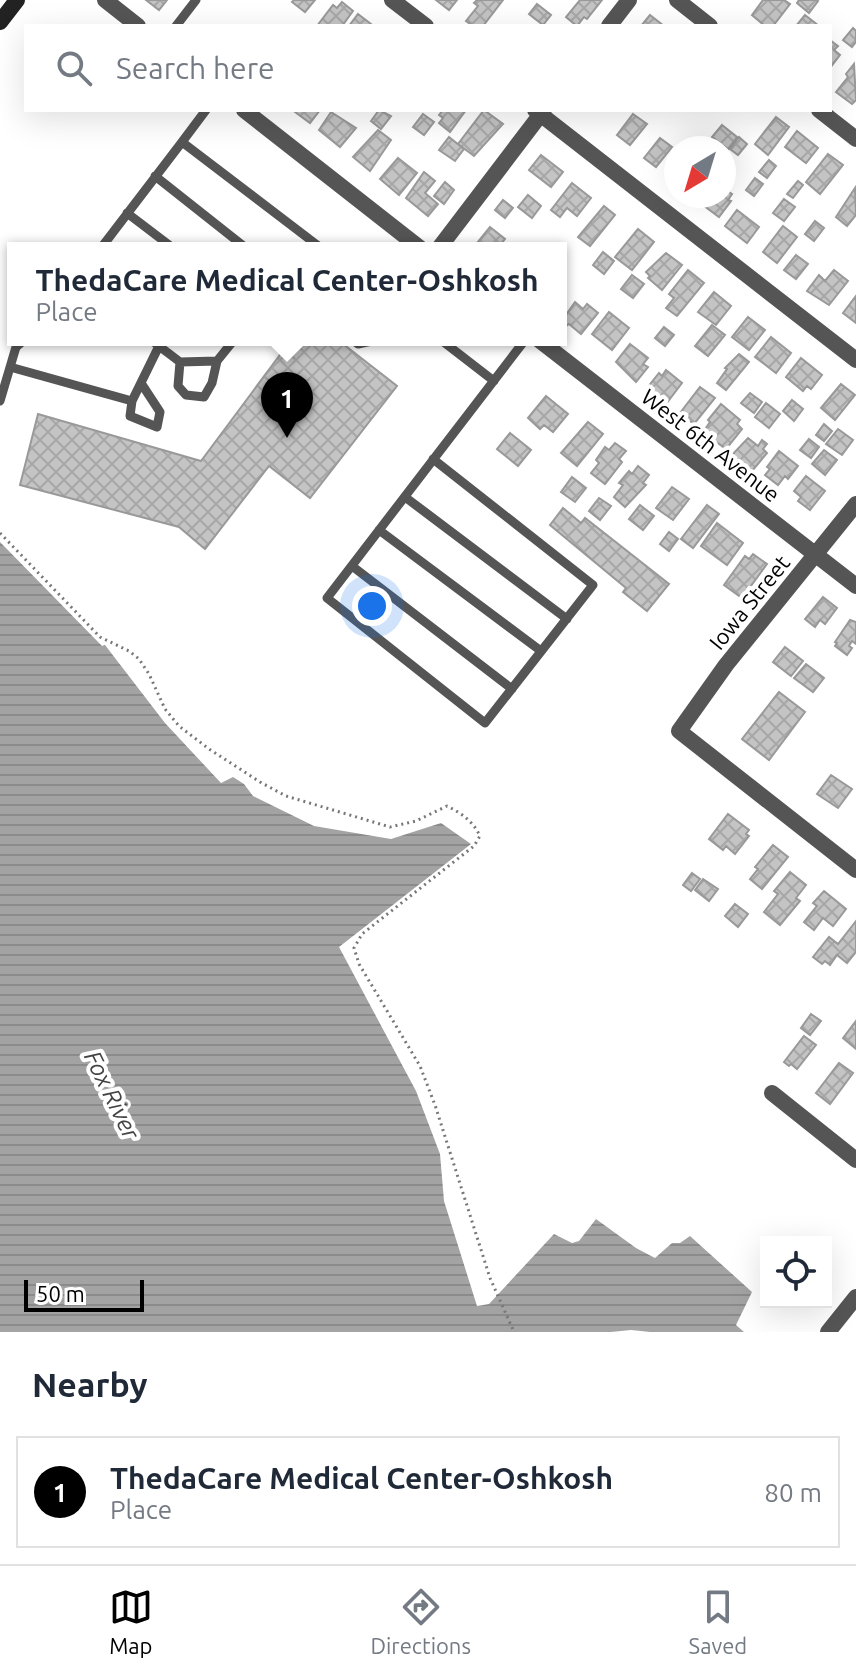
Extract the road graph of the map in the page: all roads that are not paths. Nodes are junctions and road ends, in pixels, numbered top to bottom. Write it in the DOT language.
graph roads {
  1 [pos="17,0"];
  2 [pos="105,0"];
  3 [pos="196,0"];
  4 [pos="392,0"];
  5 [pos="629,0"];
  6 [pos="677,0"];
  7 [pos="0,22"];
  8 [pos="135,24"];
  9 [pos="178,24"];
  10 [pos="423,24"];
  11 [pos="611,24"];
  12 [pos="707,24"];
  13 [pos="204,112"];
  14 [pos="247,112"];
  15 [pos="539,112"];
  16 [pos="541,112"];
  17 [pos="822,112"];
  18 [pos="856,139"];
  19 [pos="182,142"];
  20 [pos="155,176"];
  21 [pos="127,213"];
  22 [pos="106,242"];
  23 [pos="165,242"];
  24 [pos="238,242"];
  25 [pos="309,242"];
  26 [pos="412,242"];
  27 [pos="443,242"];
  28 [pos="17,346"];
  29 [pos="154,346"];
  30 [pos="159,346"];
  31 [pos="228,346"];
  32 [pos="449,346"];
  33 [pos="520,346"];
  34 [pos="547,346"];
  35 [pos="856,360"];
  36 [pos="217,361"];
  37 [pos="180,362"];
  38 [pos="10,367"];
  39 [pos="494,381"];
  40 [pos="141,383"];
  41 [pos="0,401"];
  42 [pos="132,401"];
  43 [pos="433,459"];
  44 [pos="405,497"];
  45 [pos="856,504"];
  46 [pos="379,530"];
  47 [pos="816,555"];
  48 [pos="352,566"];
  49 [pos="856,586"];
  50 [pos="567,619"];
  51 [pos="541,651"];
  52 [pos="512,689"];
  53 [pos="856,870"];
  54 [pos="772,1093"];
  55 [pos="856,1160"];
  56 [pos="856,1297"];
  57 [pos="828,1332"];
  1 -- 7 [label="main road"];
  2 -- 8 [label="street"];
  3 -- 9 [label="lane"];
  4 -- 10 [label="street"];
  5 -- 11 [label="street"];
  6 -- 12 [label="street"];
  13 -- 19 [label="lane"];
  14 -- 26 [label="street"];
  15 -- 27 [label="street"];
  16 -- 35 [label="street"];
  17 -- 18 [label="street"];
  19 -- 20 [label="lane"];
  19 -- 25 [label="lane"];
  20 -- 21 [label="lane"];
  20 -- 24 [label="lane"];
  21 -- 22 [label="lane"];
  21 -- 23 [label="lane"];
  28 -- 38 [label="lane"];
  29 -- 40 [label="lane"];
  30 -- 37 [label="lane"];
  31 -- 36 [label="lane"];
  32 -- 39 [label="lane"];
  33 -- 39 [label="lane"];
  34 -- 47 [label="street, West 6th Avenue"];
  36 -- 37 [label="lane"];
  36 -- 37 [label="lane"];
  38 -- 41 [label="lane"];
  38 -- 42 [label="lane"];
  39 -- 43 [label="lane"];
  40 -- 42 [label="lane"];
  40 -- 42 [label="lane"];
  43 -- 44 [label="lane"];
  43 -- 50 [label="lane"];
  44 -- 46 [label="lane"];
  44 -- 50 [label="lane"];
  45 -- 47 [label="street, Iowa Street"];
  46 -- 48 [label="lane"];
  46 -- 51 [label="lane"];
  47 -- 49 [label="street, West 6th Avenue"];
  47 -- 53 [label="street, Iowa Street"];
  48 -- 52 [label="lane"];
  48 -- 52 [label="lane"];
  50 -- 51 [label="lane"];
  51 -- 52 [label="lane"];
  54 -- 55 [label="street"];
  56 -- 57 [label="street"];
}
